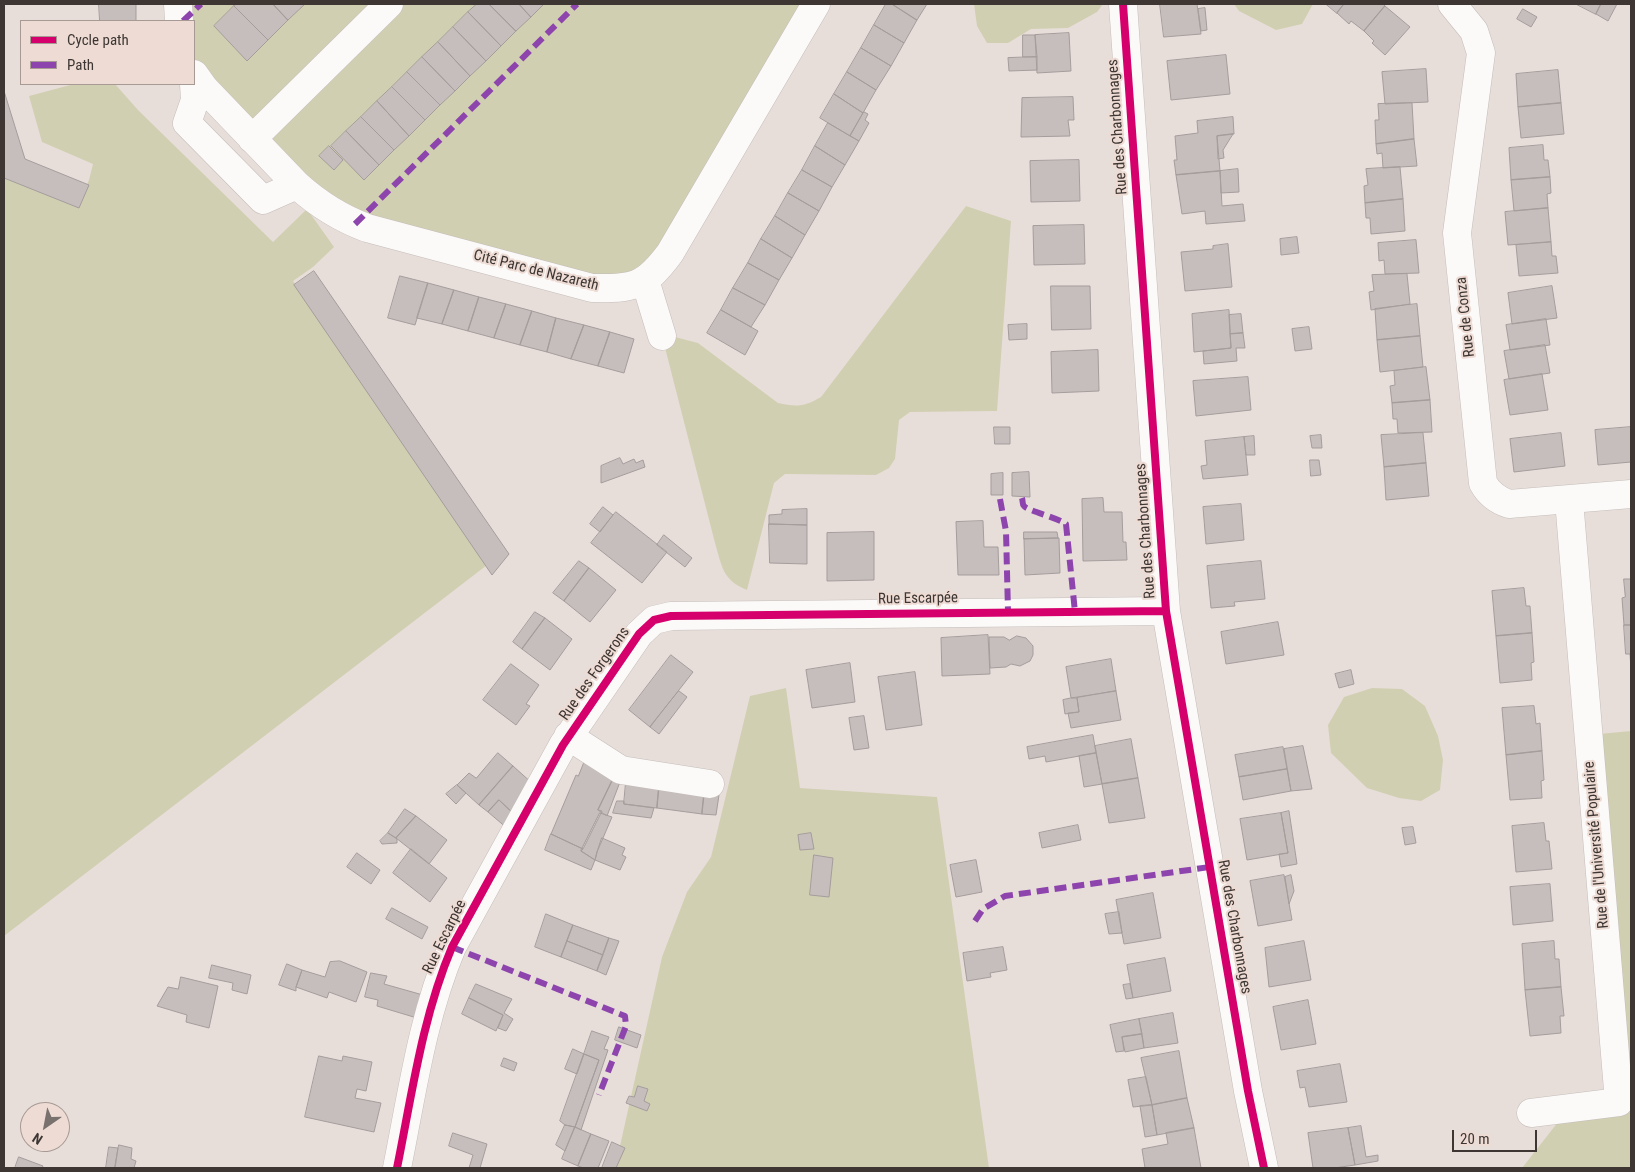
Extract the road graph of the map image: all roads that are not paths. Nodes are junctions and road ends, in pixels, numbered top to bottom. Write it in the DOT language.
graph roads {
  1 [pos="178,4"];
  2 [pos="389,4"];
  3 [pos="816,4"];
  4 [pos="1123,4"];
  5 [pos="1452,4"];
  6 [pos="179,20"];
  7 [pos="195,75"];
  8 [pos="194,85"];
  9 [pos="252,139"];
  10 [pos="297,185"];
  11 [pos="645,280"];
  12 [pos="662,336"];
  13 [pos="1631,494"];
  14 [pos="1569,500"];
  15 [pos="1166,611"];
  16 [pos="671,616"];
  17 [pos="568,736"];
  18 [pos="710,784"];
  19 [pos="1625,1101"];
  20 [pos="1532,1113"];
  21 [pos="397,1168"];
  22 [pos="1264,1168"];
  1 -- 6 [label="street"];
  2 -- 9 [label="street"];
  3 -- 11 [label="street, Cité Parc de Nazareth"];
  4 -- 15 [label="street, Rue des Charbonnages"];
  5 -- 14 [label="street, Rue de Conza"];
  7 -- 9 [label="street, Cité Parc de Nazareth"];
  8 -- 10 [label="street"];
  9 -- 10 [label="street, Cité Parc de Nazareth"];
  10 -- 11 [label="street, Cité Parc de Nazareth"];
  11 -- 12 [label="street"];
  13 -- 14 [label="street, Rue de Conza"];
  14 -- 19 [label="street, Rue de l'Université Populaire"];
  15 -- 16 [label="street, Rue Escarpée"];
  15 -- 22 [label="street, Rue des Charbonnages"];
  16 -- 17 [label="street, Rue des Forgerons"];
  17 -- 18 [label="street"];
  17 -- 21 [label="street, Rue Escarpée"];
  19 -- 20 [label="street, Rue de l'Université Populaire"];
}
